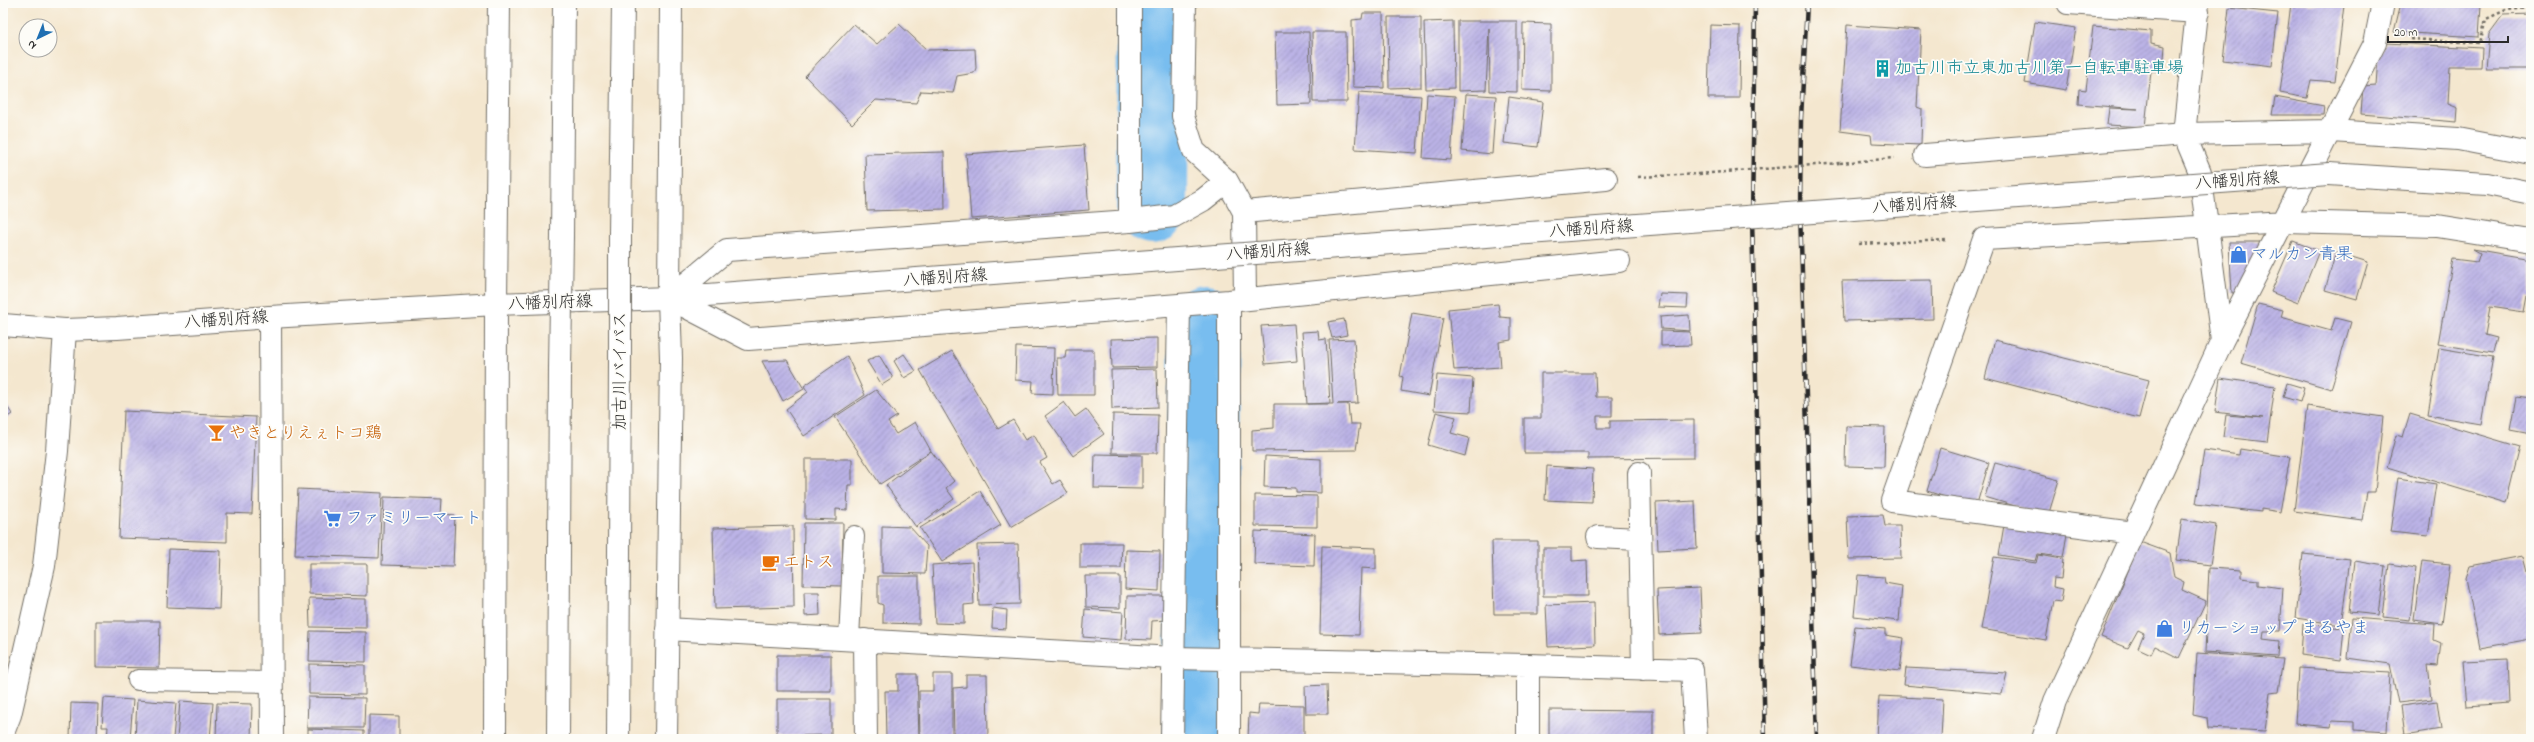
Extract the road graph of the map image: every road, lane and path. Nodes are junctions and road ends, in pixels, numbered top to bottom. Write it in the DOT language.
graph roads {
  1 [pos="499,3"];
  2 [pos="564,3"];
  3 [pos="624,3"];
  4 [pos="671,3"];
  5 [pos="1130,3"];
  6 [pos="1185,3"];
  7 [pos="2068,3"];
  8 [pos="2383,3"];
  9 [pos="2198,8"];
  10 [pos="2531,8"];
  11 [pos="2377,37"];
  12 [pos="2331,131"];
  13 [pos="2184,134"];
  14 [pos="2531,153"];
  15 [pos="1925,155"];
  16 [pos="1606,179"];
  17 [pos="1227,181"];
  18 [pos="2531,193"];
  19 [pos="1244,212"];
  20 [pos="1130,221"];
  21 [pos="2286,222"];
  22 [pos="2207,225"];
  23 [pos="1984,239"];
  24 [pos="2531,240"];
  25 [pos="1854,244"];
  26 [pos="1619,261"];
  27 [pos="669,298"];
  28 [pos="1237,300"];
  29 [pos="496,304"];
  30 [pos="1179,305"];
  31 [pos="270,317"];
  32 [pos="3,325"];
  33 [pos="65,330"];
  34 [pos="2222,341"];
  35 [pos="1639,472"];
  36 [pos="2133,533"];
  37 [pos="854,536"];
  38 [pos="1598,537"];
  39 [pos="1639,539"];
  40 [pos="667,629"];
  41 [pos="857,639"];
  42 [pos="1179,658"];
  43 [pos="1222,659"];
  44 [pos="1528,665"];
  45 [pos="1643,669"];
  46 [pos="138,680"];
  47 [pos="272,682"];
  48 [pos="3,733"];
  49 [pos="272,739"];
  50 [pos="495,739"];
  51 [pos="558,739"];
  52 [pos="618,739"];
  53 [pos="666,739"];
  54 [pos="866,739"];
  55 [pos="1172,739"];
  56 [pos="1229,739"];
  57 [pos="1528,739"];
  58 [pos="1696,739"];
  59 [pos="2043,739"];
  1 -- 29 [label="main road"];
  2 -- 51 [label="main road, bridge"];
  3 -- 52 [label="main road, 加古川バイパス, bridge"];
  4 -- 27 [label="main road"];
  5 -- 20 [label="main road"];
  6 -- 17 [label="main road"];
  7 -- 9 [label="main road"];
  8 -- 11 [label="main road"];
  9 -- 13 [label="main road"];
  10 -- 11 [label="path"];
  11 -- 12 [label="main road"];
  12 -- 13 [label="main road"];
  12 -- 14 [label="main road"];
  12 -- 21 [label="main road"];
  13 -- 15 [label="main road"];
  13 -- 22 [label="main road"];
  15 -- 16 [label="path, bridge"];
  16 -- 19 [label="main road"];
  17 -- 19 [label="main road"];
  17 -- 20 [label="main road"];
  18 -- 27 [label="main road, 八幡別府線, bridge"];
  19 -- 28 [label="main road"];
  20 -- 27 [label="main road"];
  21 -- 22 [label="main road"];
  21 -- 24 [label="main road"];
  21 -- 34 [label="main road"];
  22 -- 23 [label="main road"];
  22 -- 34 [label="main road"];
  23 -- 25 [label="path"];
  23 -- 36 [label="main road"];
  26 -- 28 [label="main road"];
  27 -- 29 [label="main road, 八幡別府線"];
  27 -- 30 [label="main road"];
  27 -- 40 [label="main road"];
  28 -- 30 [label="main road"];
  28 -- 43 [label="main road"];
  29 -- 31 [label="main road, 八幡別府線"];
  29 -- 50 [label="main road"];
  30 -- 42 [label="main road"];
  31 -- 33 [label="main road, 八幡別府線"];
  31 -- 47 [label="main road"];
  32 -- 33 [label="main road, 八幡別府線"];
  33 -- 48 [label="main road"];
  34 -- 36 [label="main road"];
  35 -- 39 [label="main road"];
  36 -- 59 [label="main road"];
  37 -- 41 [label="lane"];
  38 -- 39 [label="main road"];
  39 -- 45 [label="main road"];
  40 -- 41 [label="main road"];
  40 -- 53 [label="main road"];
  41 -- 42 [label="main road"];
  41 -- 54 [label="main road"];
  42 -- 43 [label="main road"];
  42 -- 55 [label="main road"];
  43 -- 44 [label="main road"];
  43 -- 56 [label="main road"];
  44 -- 45 [label="main road"];
  44 -- 57 [label="main road"];
  45 -- 58 [label="main road"];
  46 -- 47 [label="lane"];
  47 -- 49 [label="main road"];
}
